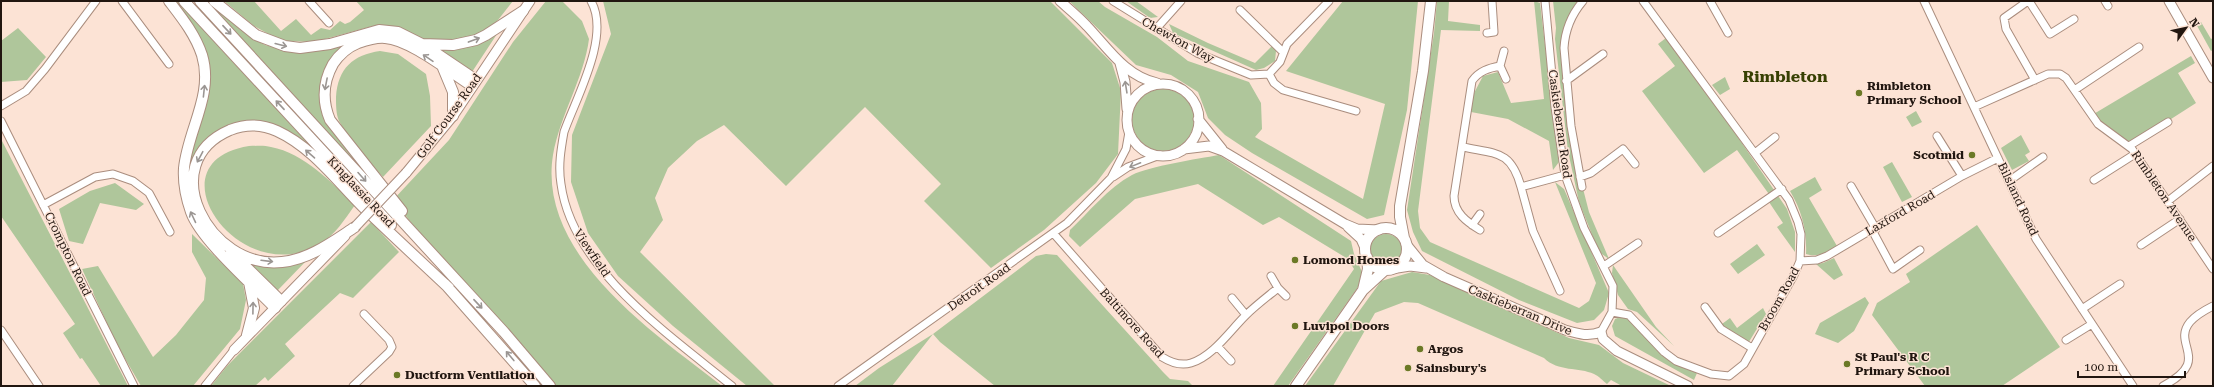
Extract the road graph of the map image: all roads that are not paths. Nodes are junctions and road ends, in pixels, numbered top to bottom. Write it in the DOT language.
graph roads {
  1 [pos="96,1"];
  2 [pos="122,1"];
  3 [pos="169,1"];
  4 [pos="184,1"];
  5 [pos="200,1"];
  6 [pos="214,1"];
  7 [pos="309,1"];
  8 [pos="530,1"];
  9 [pos="591,1"];
  10 [pos="1060,1"];
  11 [pos="1112,1"];
  12 [pos="1181,1"];
  13 [pos="1329,1"];
  14 [pos="1431,1"];
  15 [pos="1492,1"];
  16 [pos="1545,1"];
  17 [pos="1582,1"];
  18 [pos="1643,1"];
  19 [pos="1710,1"];
  20 [pos="1924,1"];
  21 [pos="2029,1"];
  22 [pos="2169,1"];
  23 [pos="1240,10"];
  24 [pos="523,11"];
  25 [pos="2074,19"];
  26 [pos="329,23"];
  27 [pos="1156,29"];
  28 [pos="1728,32"];
  29 [pos="1487,33"];
  30 [pos="422,44"];
  31 [pos="2139,46"];
  32 [pos="1504,51"];
  33 [pos="1283,52"];
  34 [pos="1603,54"];
  35 [pos="1120,63"];
  36 [pos="169,64"];
  37 [pos="1500,66"];
  38 [pos="442,68"];
  39 [pos="1269,74"];
  40 [pos="2213,78"];
  41 [pos="1506,79"];
  42 [pos="2035,80"];
  43 [pos="1566,81"];
  44 [pos="474,83"];
  45 [pos="1160,84"];
  46 [pos="2076,89"];
  47 [pos="1,106"];
  48 [pos="1974,107"];
  49 [pos="1356,111"];
  50 [pos="1128,112"];
  51 [pos="453,116"];
  52 [pos="1198,119"];
  53 [pos="1,121"];
  54 [pos="2168,122"];
  55 [pos="1129,132"];
  56 [pos="1937,136"];
  57 [pos="1775,137"];
  58 [pos="2129,146"];
  59 [pos="1463,147"];
  60 [pos="1183,149"];
  61 [pos="1223,150"];
  62 [pos="1755,153"];
  63 [pos="2135,154"];
  64 [pos="1160,155"];
  65 [pos="2043,157"];
  66 [pos="1998,158"];
  67 [pos="1635,164"];
  68 [pos="2213,166"];
  69 [pos="1565,175"];
  70 [pos="1962,176"];
  71 [pos="1580,177"];
  72 [pos="1111,178"];
  73 [pos="2094,180"];
  74 [pos="2009,181"];
  75 [pos="1851,186"];
  76 [pos="1521,187"];
  77 [pos="1582,188"];
  78 [pos="1782,189"];
  79 [pos="2168,201"];
  80 [pos="43,205"];
  81 [pos="1400,206"];
  82 [pos="1480,214"];
  83 [pos="2180,219"];
  84 [pos="1346,224"];
  85 [pos="1472,225"];
  86 [pos="355,227"];
  87 [pos="1380,229"];
  88 [pos="1874,229"];
  89 [pos="1480,230"];
  90 [pos="170,232"];
  91 [pos="1718,233"];
  92 [pos="1054,234"];
  93 [pos="1405,241"];
  94 [pos="1638,243"];
  95 [pos="223,244"];
  96 [pos="2141,245"];
  97 [pos="1920,250"];
  98 [pos="1366,253"];
  99 [pos="1800,261"];
  100 [pos="2212,265"];
  101 [pos="1604,266"];
  102 [pos="1389,269"];
  103 [pos="1432,270"];
  104 [pos="1271,276"];
  105 [pos="248,281"];
  106 [pos="2120,284"];
  107 [pos="462,286"];
  108 [pos="449,288"];
  109 [pos="1278,288"];
  110 [pos="1363,290"];
  111 [pos="1560,291"];
  112 [pos="1286,296"];
  113 [pos="1232,298"];
  114 [pos="278,304"];
  115 [pos="2213,306"];
  116 [pos="1705,307"];
  117 [pos="2082,309"];
  118 [pos="1612,312"];
  119 [pos="364,314"];
  120 [pos="1246,315"];
  121 [pos="2092,324"];
  122 [pos="1,330"];
  123 [pos="1601,332"];
  124 [pos="248,335"];
  125 [pos="2066,340"];
  126 [pos="1217,346"];
  127 [pos="1752,348"];
  128 [pos="234,350"];
  129 [pos="1231,361"];
  130 [pos="39,386"];
  131 [pos="134,386"];
  132 [pos="204,386"];
  133 [pos="353,386"];
  134 [pos="535,386"];
  135 [pos="550,386"];
  136 [pos="732,386"];
  137 [pos="838,386"];
  138 [pos="1296,386"];
  139 [pos="1688,386"];
  140 [pos="2133,386"];
  141 [pos="2163,386"];
  1 -- 47 [label="street"];
  2 -- 36 [label="street"];
  105 -- 3 [label="main road, one-way"];
  108 -- 4 [label="main road, Kinglassie Road, one-way"];
  5 -- 107 [label="main road, Kinglassie Road, one-way"];
  6 -- 30 [label="main road, one-way"];
  7 -- 26 [label="street"];
  8 -- 24 [label="street, Golf Course Road"];
  9 -- 136 [label="street, Viewfield"];
  10 -- 35 [label="street"];
  11 -- 27 [label="street, Chewton Way"];
  12 -- 27 [label="street"];
  13 -- 33 [label="street"];
  14 -- 81 [label="main road"];
  15 -- 29 [label="street"];
  16 -- 69 [label="street, Caskieberran Road"];
  17 -- 43 [label="street"];
  18 -- 62 [label="street, Broom Road"];
  19 -- 28 [label="street"];
  20 -- 48 [label="street, Bilsland Road"];
  21 -- 25 [label="street"];
  21 -- 42 [label="street"];
  22 -- 40 [label="street"];
  23 -- 33 [label="street"];
  30 -- 24 [label="main road, one-way"];
  24 -- 44 [label="street, Golf Course Road"];
  27 -- 39 [label="street, Chewton Way"];
  30 -- 44 [label="main road"];
  31 -- 46 [label="street"];
  32 -- 37 [label="street"];
  33 -- 39 [label="street"];
  34 -- 43 [label="street"];
  35 -- 45 [label="street"];
  50 -- 35 [label="street, one-way"];
  37 -- 41 [label="street"];
  37 -- 59 [label="street"];
  38 -- 44 [label="main road"];
  38 -- 51 [label="main road"];
  38 -- 107 [label="main road, one-way"];
  39 -- 49 [label="street"];
  42 -- 46 [label="street, Rimbleton Avenue"];
  42 -- 48 [label="street, Rimbleton Avenue"];
  43 -- 71 [label="street"];
  44 -- 51 [label="street, Golf Course Road"];
  45 -- 50 [label="street"];
  45 -- 52 [label="street"];
  46 -- 58 [label="street, Rimbleton Avenue"];
  48 -- 66 [label="street, Bilsland Road"];
  50 -- 55 [label="street"];
  51 -- 86 [label="street, Golf Course Road, bridge"];
  52 -- 60 [label="street"];
  52 -- 61 [label="street"];
  53 -- 80 [label="street, Crompton Road"];
  54 -- 58 [label="street"];
  55 -- 64 [label="street"];
  55 -- 72 [label="street, Detroit Road"];
  56 -- 70 [label="street"];
  57 -- 62 [label="street"];
  58 -- 63 [label="street, Rimbleton Avenue"];
  59 -- 76 [label="street"];
  59 -- 85 [label="street"];
  60 -- 61 [label="street"];
  60 -- 64 [label="street"];
  61 -- 84 [label="street"];
  62 -- 78 [label="street, Broom Road"];
  63 -- 73 [label="street"];
  63 -- 79 [label="street, Rimbleton Avenue"];
  64 -- 72 [label="street, Detroit Road, one-way"];
  65 -- 74 [label="street"];
  66 -- 70 [label="street, Laxford Road"];
  66 -- 74 [label="street, Bilsland Road"];
  67 -- 71 [label="street"];
  68 -- 79 [label="street"];
  69 -- 76 [label="street"];
  69 -- 101 [label="street, Caskieberran Road"];
  70 -- 88 [label="street, Laxford Road"];
  71 -- 77 [label="street"];
  72 -- 92 [label="street, Detroit Road"];
  74 -- 117 [label="street, Bilsland Road"];
  75 -- 88 [label="street"];
  76 -- 111 [label="street"];
  78 -- 91 [label="street"];
  78 -- 99 [label="street, Broom Road"];
  79 -- 83 [label="street, Rimbleton Avenue"];
  80 -- 90 [label="street"];
  80 -- 131 [label="street, Crompton Road"];
  81 -- 87 [label="main road"];
  81 -- 93 [label="main road"];
  82 -- 85 [label="street"];
  83 -- 96 [label="street"];
  83 -- 100 [label="street, Rimbleton Avenue"];
  84 -- 87 [label="street"];
  84 -- 98 [label="street"];
  85 -- 89 [label="street"];
  95 -- 86 [label="main road, one-way"];
  86 -- 114 [label="street, Golf Course Road"];
  87 -- 93 [label="main road"];
  87 -- 98 [label="main road"];
  88 -- 97 [label="street"];
  88 -- 99 [label="street, Laxford Road"];
  92 -- 126 [label="street, Baltimore Road"];
  92 -- 137 [label="street, Detroit Road"];
  93 -- 102 [label="main road"];
  93 -- 103 [label="street, Caskieberran Drive"];
  94 -- 101 [label="street"];
  108 -- 95 [label="main road, one-way"];
  95 -- 114 [label="main road"];
  98 -- 102 [label="main road"];
  98 -- 110 [label="main road"];
  99 -- 127 [label="street, Broom Road"];
  101 -- 118 [label="street, Caskieberran Road"];
  102 -- 103 [label="street, Caskieberran Drive"];
  102 -- 110 [label="main road"];
  103 -- 123 [label="street, Caskieberran Drive"];
  104 -- 109 [label="street"];
  105 -- 114 [label="main road"];
  124 -- 105 [label="main road, one-way"];
  106 -- 117 [label="street"];
  107 -- 135 [label="main road, Kinglassie Road, one-way"];
  134 -- 108 [label="main road, Kinglassie Road, one-way"];
  109 -- 112 [label="street"];
  109 -- 120 [label="street, Baltimore Road"];
  110 -- 138 [label="main road"];
  113 -- 120 [label="street"];
  114 -- 124 [label="street"];
  115 -- 141 [label="street"];
  116 -- 127 [label="street"];
  117 -- 121 [label="street, Bilsland Road"];
  118 -- 123 [label="street, Caskieberran Road"];
  118 -- 127 [label="street, Broom Road"];
  119 -- 133 [label="street"];
  120 -- 126 [label="street, Baltimore Road"];
  121 -- 125 [label="street"];
  121 -- 140 [label="street, Bilsland Road"];
  122 -- 130 [label="street"];
  123 -- 139 [label="street"];
  124 -- 128 [label="street"];
  126 -- 129 [label="street"];
  128 -- 132 [label="street"];
}
